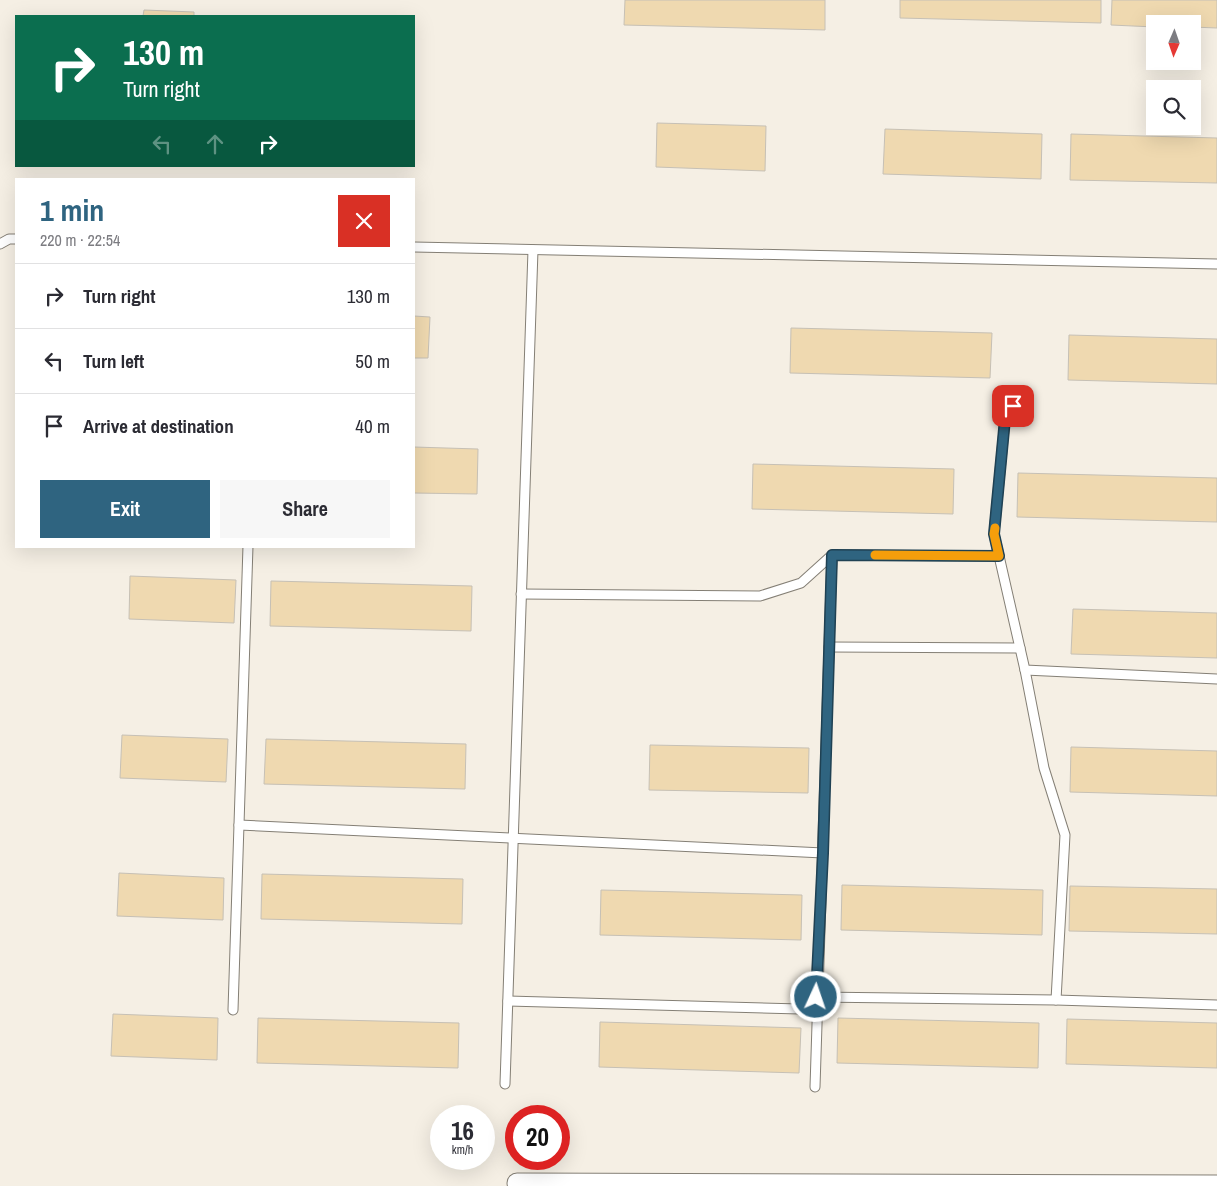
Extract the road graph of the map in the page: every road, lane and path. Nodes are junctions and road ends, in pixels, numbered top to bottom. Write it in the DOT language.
graph roads {
  1 [pos="15,239"];
  2 [pos="0,244"];
  3 [pos="415,247"];
  4 [pos="533,250"];
  5 [pos="1217,264"];
  6 [pos="1022,393"];
  7 [pos="248,548"];
  8 [pos="832,555"];
  9 [pos="999,556"];
  10 [pos="521,594"];
  11 [pos="829,648"];
  12 [pos="1020,648"];
  13 [pos="1025,670"];
  14 [pos="1217,679"];
  15 [pos="239,825"];
  16 [pos="513,837"];
  17 [pos="823,853"];
  18 [pos="816,997"];
  19 [pos="1056,1000"];
  20 [pos="508,1001"];
  21 [pos="1217,1005"];
  22 [pos="233,1010"];
  23 [pos="505,1084"];
  24 [pos="815,1087"];
  25 [pos="517,1182"];
  26 [pos="1217,1185"];
  1 -- 2 [label="lane"];
  3 -- 4 [label="lane"];
  4 -- 5 [label="lane"];
  4 -- 10 [label="lane"];
  6 -- 9 [label="lane"];
  7 -- 15 [label="lane"];
  8 -- 9 [label="lane"];
  8 -- 10 [label="lane"];
  8 -- 11 [label="lane"];
  9 -- 12 [label="lane"];
  10 -- 16 [label="lane"];
  11 -- 12 [label="lane"];
  11 -- 17 [label="lane"];
  12 -- 13 [label="lane"];
  13 -- 14 [label="lane"];
  13 -- 19 [label="lane"];
  15 -- 16 [label="lane"];
  15 -- 22 [label="lane"];
  16 -- 17 [label="lane"];
  16 -- 20 [label="lane"];
  17 -- 18 [label="lane"];
  18 -- 19 [label="lane"];
  18 -- 20 [label="lane"];
  18 -- 24 [label="lane"];
  19 -- 21 [label="lane"];
  20 -- 23 [label="lane"];
  25 -- 26 [label="street"];
}
